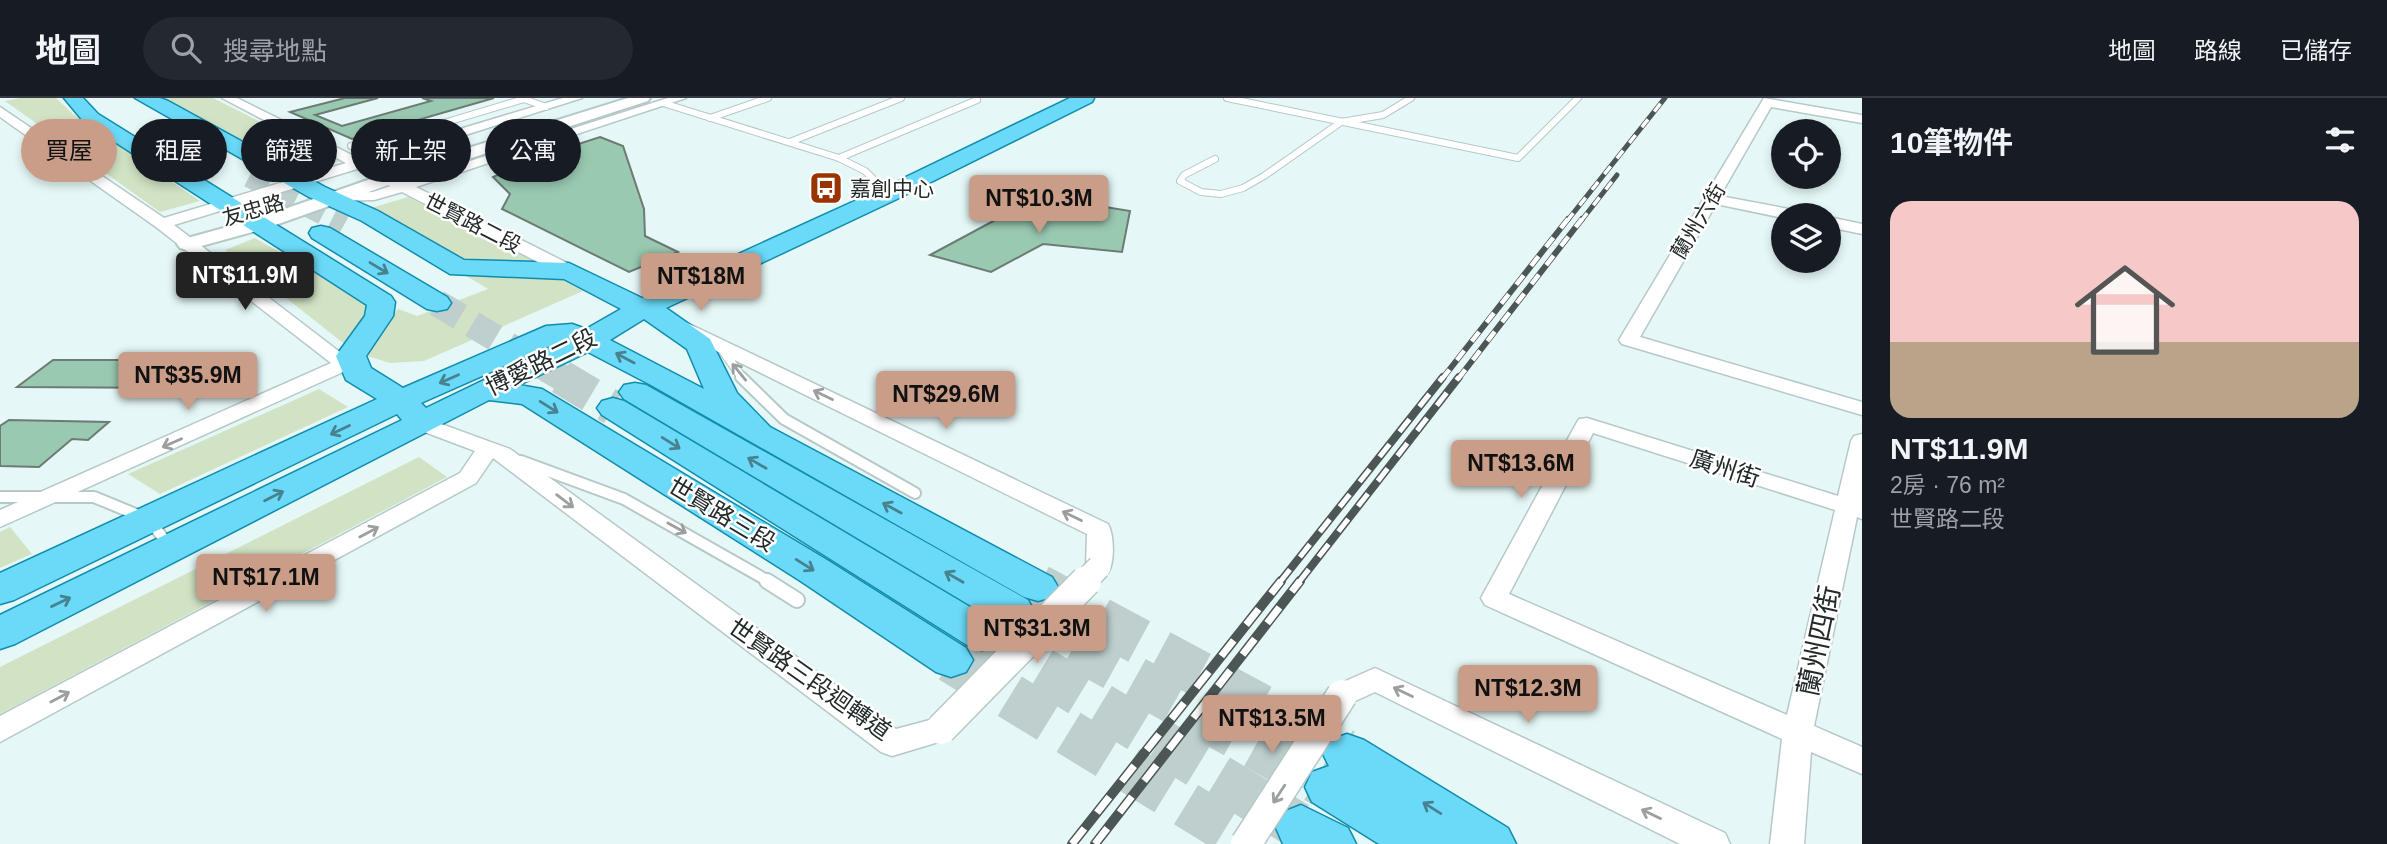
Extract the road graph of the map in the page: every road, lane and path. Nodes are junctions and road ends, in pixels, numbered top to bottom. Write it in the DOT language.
graph roads {
  1 [pos="73,98"];
  2 [pos="89,98"];
  3 [pos="228,98"];
  4 [pos="525,98"];
  5 [pos="576,98"];
  6 [pos="616,98"];
  7 [pos="643,98"];
  8 [pos="680,98"];
  9 [pos="768,98"];
  10 [pos="901,98"];
  11 [pos="1058,98"];
  12 [pos="1085,98"];
  13 [pos="1227,98"];
  14 [pos="1280,98"];
  15 [pos="1411,98"];
  16 [pos="1578,98"];
  17 [pos="977,100"];
  18 [pos="135,101"];
  19 [pos="1769,101"];
  20 [pos="663,103"];
  21 [pos="1268,105"];
  22 [pos="546,107"];
  23 [pos="4,118"];
  24 [pos="710,118"];
  25 [pos="455,119"];
  26 [pos="1862,119"];
  27 [pos="1342,122"];
  28 [pos="471,130"];
  29 [pos="790,142"];
  30 [pos="471,150"];
  31 [pos="471,153"];
  32 [pos="471,156"];
  33 [pos="839,158"];
  34 [pos="1215,159"];
  35 [pos="351,160"];
  36 [pos="351,170"];
  37 [pos="370,182"];
  38 [pos="386,182"];
  39 [pos="394,182"];
  40 [pos="883,188"];
  41 [pos="317,191"];
  42 [pos="1712,199"];
  43 [pos="241,201"];
  44 [pos="1771,211"];
  45 [pos="1841,225"];
  46 [pos="1862,229"];
  47 [pos="173,234"];
  48 [pos="569,271"];
  49 [pos="461,281"];
  50 [pos="436,303"];
  51 [pos="643,308"];
  52 [pos="576,335"];
  53 [pos="1629,340"];
  54 [pos="719,344"];
  55 [pos="351,368"];
  56 [pos="484,390"];
  57 [pos="637,393"];
  58 [pos="1862,409"];
  59 [pos="412,412"];
  60 [pos="758,434"];
  61 [pos="1862,441"];
  62 [pos="496,451"];
  63 [pos="915,493"];
  64 [pos="0,497"];
  65 [pos="49,498"];
  66 [pos="1855,509"];
  67 [pos="0,519"];
  68 [pos="160,534"];
  69 [pos="0,590"];
  70 [pos="797,600"];
  71 [pos="0,633"];
  72 [pos="982,634"];
  73 [pos="951,660"];
  74 [pos="0,730"];
  75 [pos="1798,733"];
  76 [pos="1862,761"];
  77 [pos="1246,844"];
  78 [pos="1424,844"];
  79 [pos="1490,844"];
  80 [pos="1713,844"];
  81 [pos="1787,844"];
  1 -- 43 [label="main road, 世賢路二段"];
  2 -- 43 [label="main road, 世賢路二段"];
  3 -- 35 [label="street, 世賢路二段"];
  4 -- 22 [label="lane"];
  4 -- 25 [label="lane"];
  5 -- 22 [label="street, 友忠路"];
  6 -- 30 [label="street, 友忠路"];
  7 -- 31 [label="street, 友忠路"];
  8 -- 20 [label="street, 友忠路"];
  9 -- 24 [label="lane"];
  10 -- 29 [label="lane"];
  11 -- 40 [label="main road, 博愛路二段"];
  12 -- 40 [label="main road, 博愛路二段"];
  13 -- 21 [label="lane"];
  14 -- 21 [label="lane"];
  15 -- 27 [label="lane"];
  16 -- 27 [label="lane"];
  17 -- 33 [label="lane"];
  18 -- 41 [label="main road, 世賢路二段"];
  18 -- 43 [label="main road, 世賢路二段"];
  19 -- 26 [label="street"];
  19 -- 42 [label="street, 蘭州六街"];
  20 -- 24 [label="lane"];
  20 -- 32 [label="street, 友忠路"];
  21 -- 27 [label="lane"];
  22 -- 28 [label="street, 友忠路"];
  23 -- 47 [label="street"];
  24 -- 29 [label="lane"];
  27 -- 34 [label="lane"];
  29 -- 33 [label="lane"];
  33 -- 40 [label="lane"];
  36 -- 41 [label="street, 友忠路"];
  37 -- 41 [label="street, 友忠路"];
  38 -- 41 [label="street, 友忠路"];
  39 -- 48 [label="street, 世賢路二段"];
  40 -- 51 [label="main road, 博愛路二段"];
  41 -- 43 [label="street, 友忠路"];
  41 -- 49 [label="main road, 世賢路二段"];
  42 -- 44 [label="street"];
  42 -- 53 [label="street, 蘭州六街"];
  43 -- 47 [label="street, 友忠路"];
  43 -- 47 [label="street, 友忠路"];
  43 -- 55 [label="main road, 世賢路二段"];
  45 -- 46 [label="street"];
  47 -- 55 [label="street"];
  48 -- 49 [label="main road"];
  48 -- 51 [label="main road"];
  49 -- 50 [label="main road, one-way"];
  51 -- 52 [label="main road, 博愛路二段"];
  51 -- 54 [label="street, 世賢路三段迴轉道"];
  51 -- 60 [label="main road"];
  52 -- 56 [label="main road, 博愛路二段"];
  57 -- 52 [label="main road, one-way"];
  52 -- 59 [label="main road, 博愛路二段, one-way"];
  53 -- 58 [label="street"];
  62 -- 54 [label="street, 世賢路三段迴轉道, one-way, bridge"];
  63 -- 54 [label="lane, one-way"];
  55 -- 59 [label="main road"];
  55 -- 65 [label="street, one-way"];
  56 -- 59 [label="main road, 博愛路二段"];
  56 -- 73 [label="main road, 世賢路三段, one-way"];
  57 -- 60 [label="main road"];
  57 -- 60 [label="main road"];
  57 -- 72 [label="main road, 世賢路三段, one-way"];
  59 -- 62 [label="street, 世賢路三段"];
  59 -- 68 [label="main road, 博愛路二段"];
  61 -- 66 [label="street, 蘭州四街"];
  62 -- 70 [label="lane, 世賢路三段, one-way"];
  74 -- 62 [label="street, one-way"];
  64 -- 65 [label="lane"];
  65 -- 67 [label="street"];
  65 -- 68 [label="lane"];
  66 -- 75 [label="street, 蘭州四街"];
  66 -- 75 [label="street, 廣州街"];
  68 -- 69 [label="main road, 博愛路二段"];
  71 -- 68 [label="main road, 博愛路二段, one-way"];
  75 -- 76 [label="street"];
  75 -- 81 [label="street, 蘭州四街"];
  80 -- 77 [label="street, one-way, bridge"];
  79 -- 78 [label="main road, one-way"];
}
